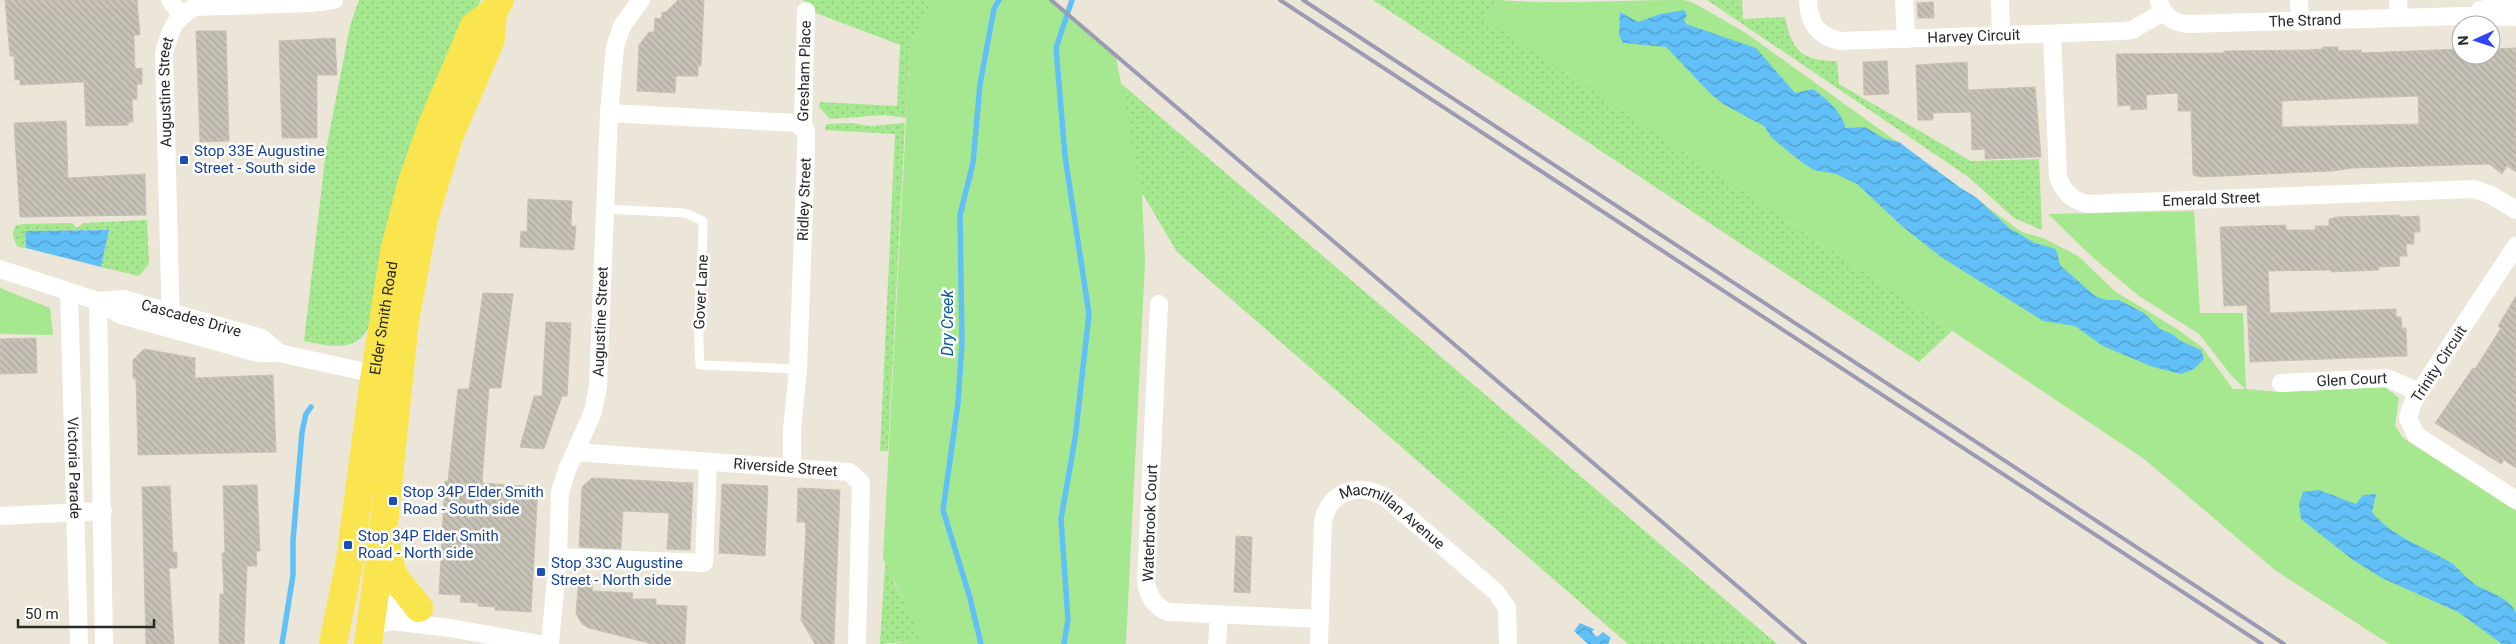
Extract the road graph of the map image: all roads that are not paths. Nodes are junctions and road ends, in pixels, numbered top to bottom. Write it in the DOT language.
graph roads {
  1 [pos="170,0"];
  2 [pos="334,0"];
  3 [pos="641,0"];
  4 [pos="1808,0"];
  5 [pos="1904,0"];
  6 [pos="2000,0"];
  7 [pos="2300,0"];
  8 [pos="2398,0"];
  9 [pos="2516,3"];
  10 [pos="2492,4"];
  11 [pos="496,6"];
  12 [pos="2161,6"];
  13 [pos="806,11"];
  14 [pos="181,15"];
  15 [pos="2465,15"];
  16 [pos="2451,16"];
  17 [pos="2501,17"];
  18 [pos="2516,17"];
  19 [pos="2398,18"];
  20 [pos="2300,22"];
  21 [pos="2052,34"];
  22 [pos="2001,36"];
  23 [pos="1906,39"];
  24 [pos="609,113"];
  25 [pos="806,132"];
  26 [pos="605,209"];
  27 [pos="2516,210"];
  28 [pos="2516,246"];
  29 [pos="0,269"];
  30 [pos="69,292"];
  31 [pos="98,301"];
  32 [pos="1159,304"];
  33 [pos="170,320"];
  34 [pos="405,321"];
  35 [pos="798,369"];
  36 [pos="375,374"];
  37 [pos="2281,384"];
  38 [pos="2419,392"];
  39 [pos="575,452"];
  40 [pos="708,462"];
  41 [pos="792,468"];
  42 [pos="2516,500"];
  43 [pos="103,511"];
  44 [pos="75,512"];
  45 [pos="0,516"];
  46 [pos="383,534"];
  47 [pos="558,557"];
  48 [pos="374,602"];
  49 [pos="419,608"];
  50 [pos="1219,614"];
  51 [pos="1320,619"];
  52 [pos="450,628"];
  53 [pos="369,638"];
  54 [pos="79,644"];
  55 [pos="104,644"];
  56 [pos="333,644"];
  57 [pos="345,644"];
  58 [pos="540,644"];
  59 [pos="550,644"];
  60 [pos="857,644"];
  61 [pos="1217,644"];
  62 [pos="1319,644"];
  63 [pos="1508,644"];
  1 -- 14 [label="street"];
  2 -- 14 [label="street"];
  3 -- 24 [label="street, Augustine Street"];
  4 -- 23 [label="street, Harvey Circuit"];
  5 -- 23 [label="street"];
  6 -- 22 [label="street"];
  7 -- 20 [label="street"];
  8 -- 19 [label="street"];
  9 -- 10 [label="street, The Strand"];
  10 -- 15 [label="street, The Strand"];
  11 -- 34 [label="main road, Elder Smith Road"];
  11 -- 36 [label="main road, Elder Smith Road"];
  12 -- 20 [label="street, The Strand"];
  12 -- 21 [label="street, Harvey Circuit"];
  13 -- 25 [label="street, Gresham Place"];
  14 -- 33 [label="street, Augustine Street"];
  16 -- 19 [label="street, The Strand"];
  17 -- 18 [label="street, The Strand"];
  19 -- 20 [label="street, The Strand"];
  21 -- 22 [label="street, Harvey Circuit"];
  21 -- 27 [label="street, Emerald Street"];
  22 -- 23 [label="street, Harvey Circuit"];
  24 -- 25 [label="street"];
  24 -- 26 [label="street, Augustine Street"];
  25 -- 35 [label="street, Ridley Street"];
  26 -- 35 [label="lane, Gover Lane"];
  26 -- 39 [label="street, Augustine Street"];
  28 -- 38 [label="street, Trinity Circuit"];
  29 -- 30 [label="street, Cascades Drive"];
  30 -- 31 [label="street, Cascades Drive"];
  30 -- 44 [label="street, Victoria Parade"];
  31 -- 33 [label="street, Cascades Drive"];
  31 -- 43 [label="street, Victoria Parade"];
  32 -- 50 [label="street, Waterbrook Court"];
  33 -- 36 [label="street, Cascades Drive"];
  34 -- 36 [label="main road"];
  34 -- 46 [label="main road, Elder Smith Road"];
  35 -- 41 [label="street, Ridley Street"];
  36 -- 56 [label="main road, Elder Smith Road"];
  37 -- 38 [label="street, Glen Court"];
  38 -- 42 [label="street, Trinity Circuit"];
  39 -- 40 [label="street, Riverside Street"];
  39 -- 47 [label="street, Augustine Street"];
  40 -- 41 [label="street, Riverside Street"];
  40 -- 47 [label="street"];
  41 -- 60 [label="street, Riverside Street"];
  43 -- 44 [label="street"];
  43 -- 55 [label="street, Victoria Parade"];
  44 -- 45 [label="street"];
  44 -- 54 [label="street, Victoria Parade"];
  46 -- 48 [label="main road, Elder Smith Road"];
  46 -- 49 [label="main road"];
  47 -- 59 [label="street, Augustine Street"];
  48 -- 49 [label="street"];
  48 -- 53 [label="main road, Elder Smith Road"];
  48 -- 57 [label="main road"];
  49 -- 52 [label="street"];
  50 -- 51 [label="street, Waterbrook Court"];
  50 -- 61 [label="street"];
  51 -- 62 [label="street, Macmillan Avenue"];
  51 -- 63 [label="street, Macmillan Avenue"];
  52 -- 53 [label="street"];
  52 -- 58 [label="street"];
}
